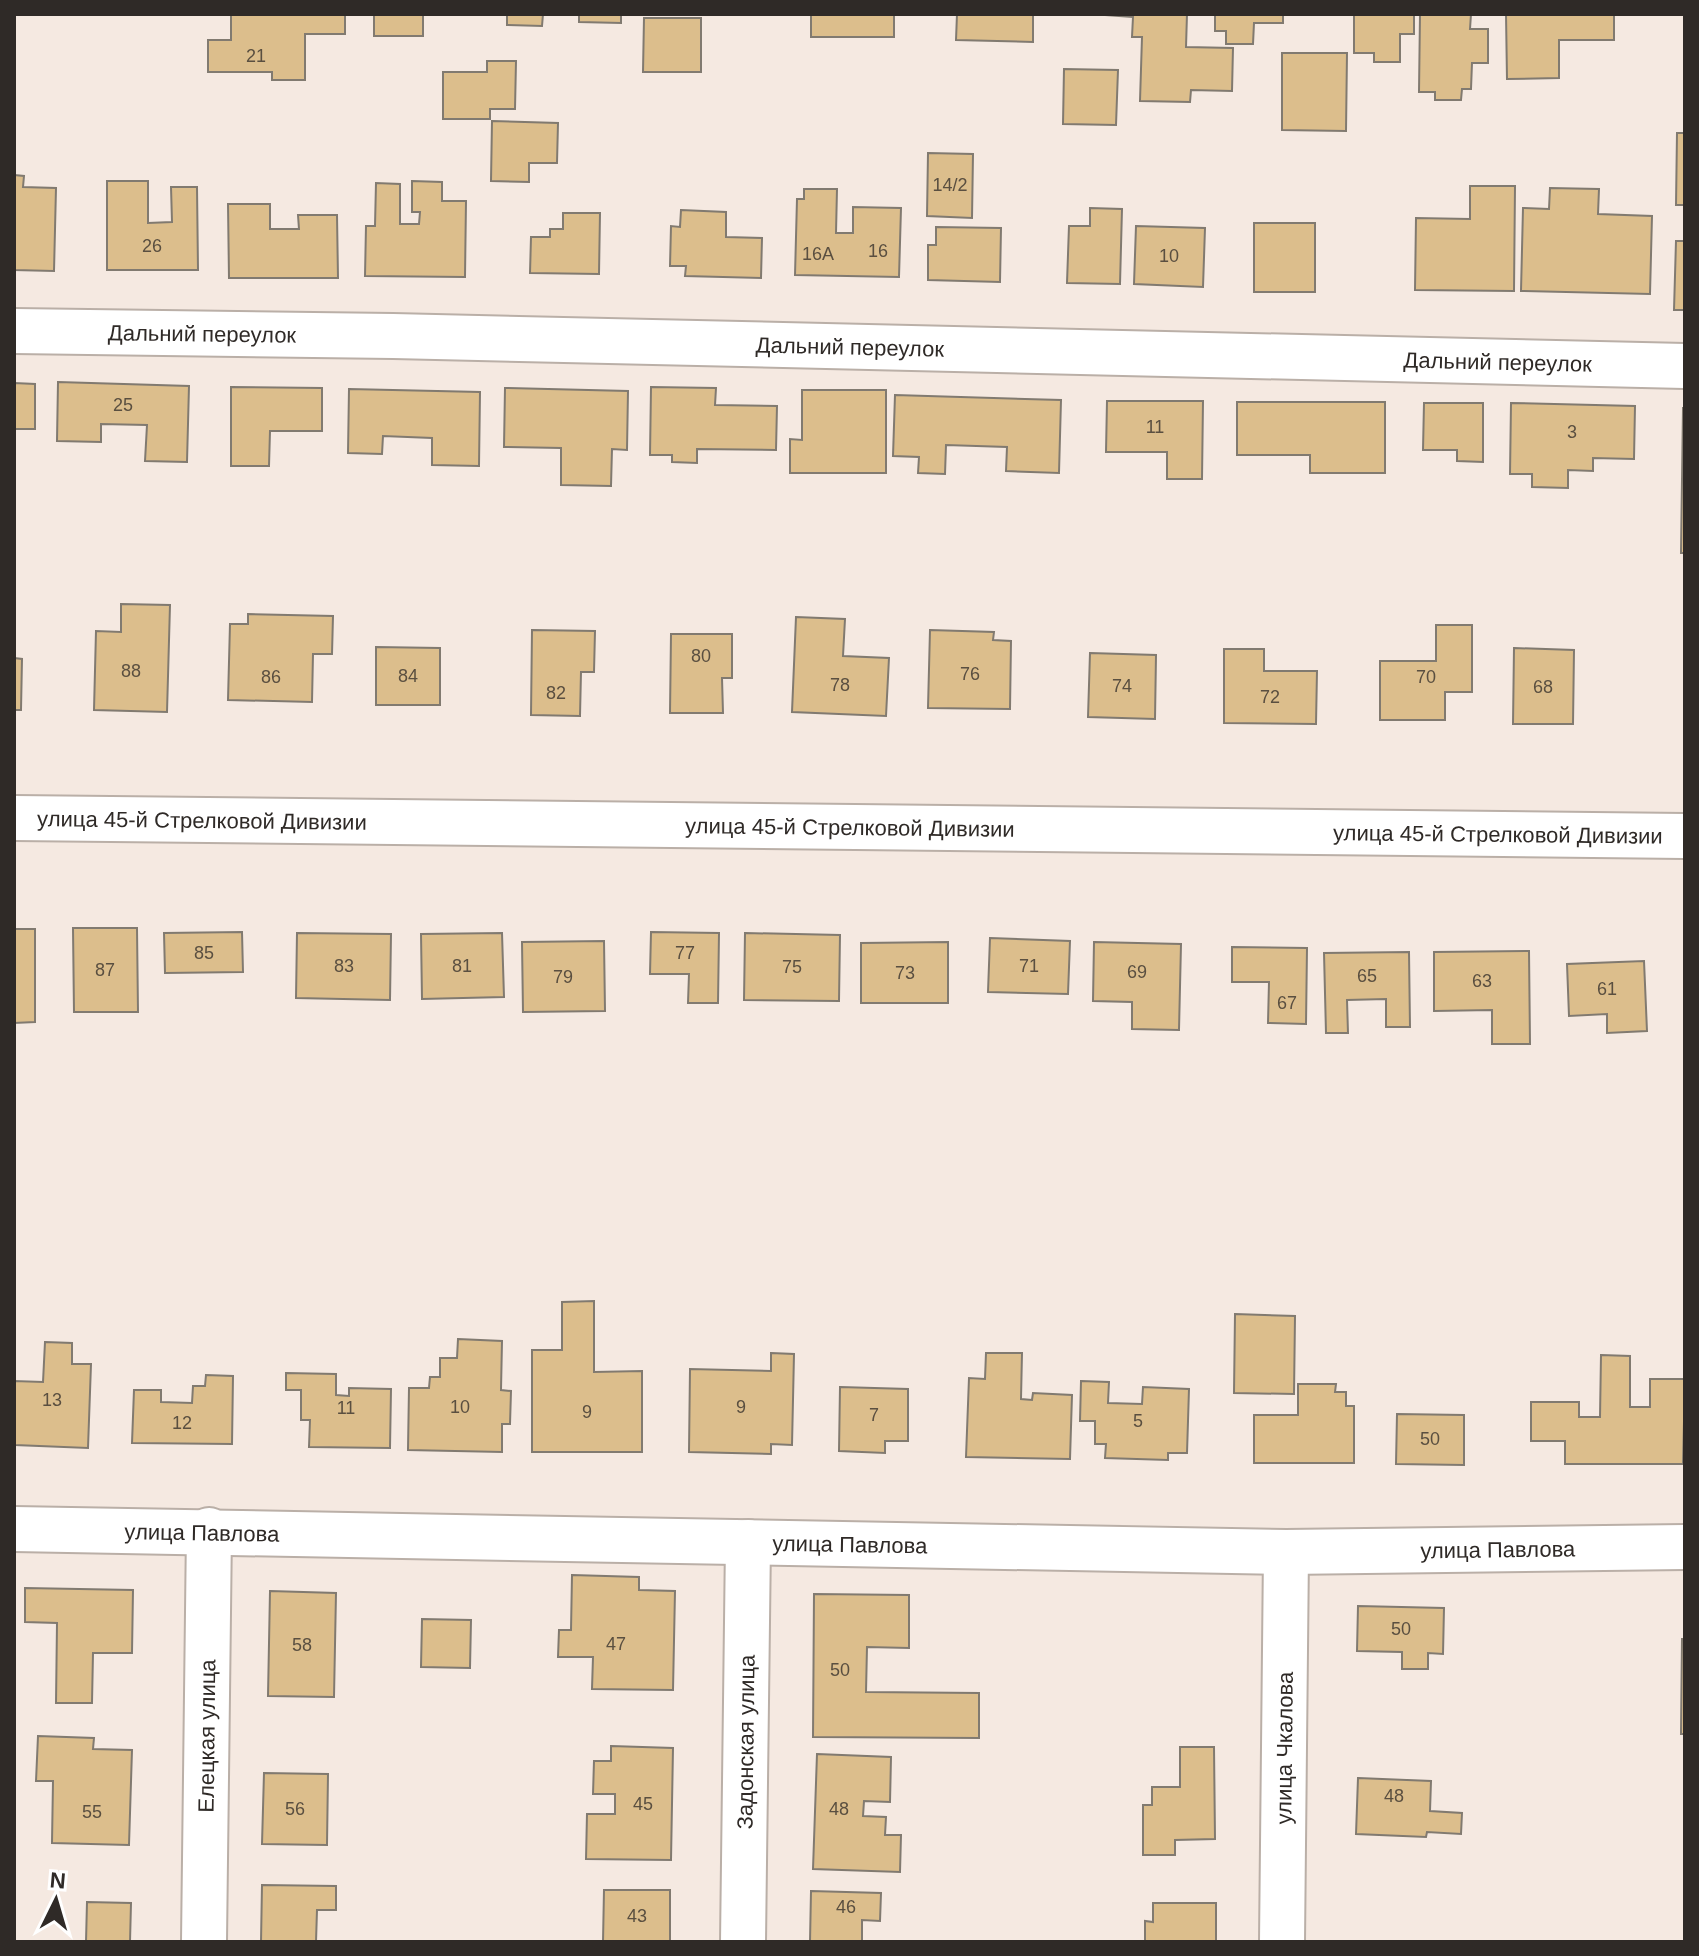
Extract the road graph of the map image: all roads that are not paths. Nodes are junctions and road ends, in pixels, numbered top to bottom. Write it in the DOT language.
graph roads {
  1 [pos="14,331"];
  2 [pos="1685,366"];
  3 [pos="14,818"];
  4 [pos="1685,836"];
  5 [pos="14,1529"];
  6 [pos="209,1530"];
  7 [pos="748,1542"];
  8 [pos="1685,1547"];
  9 [pos="1286,1552"];
  10 [pos="204,1942"];
  11 [pos="743,1942"];
  12 [pos="1282,1942"];
  1 -- 2 [label="street, Дальний переулок"];
  3 -- 4 [label="street, улица 45-й Стрелковой Дивизии"];
  5 -- 6 [label="street, улица Павлова"];
  6 -- 7 [label="street, улица Павлова"];
  6 -- 10 [label="street, Елецкая улица"];
  7 -- 9 [label="street, улица Павлова"];
  7 -- 11 [label="street, Задонская улица"];
  8 -- 9 [label="street, улица Павлова"];
  9 -- 12 [label="street, улица Чкалова"];
}
